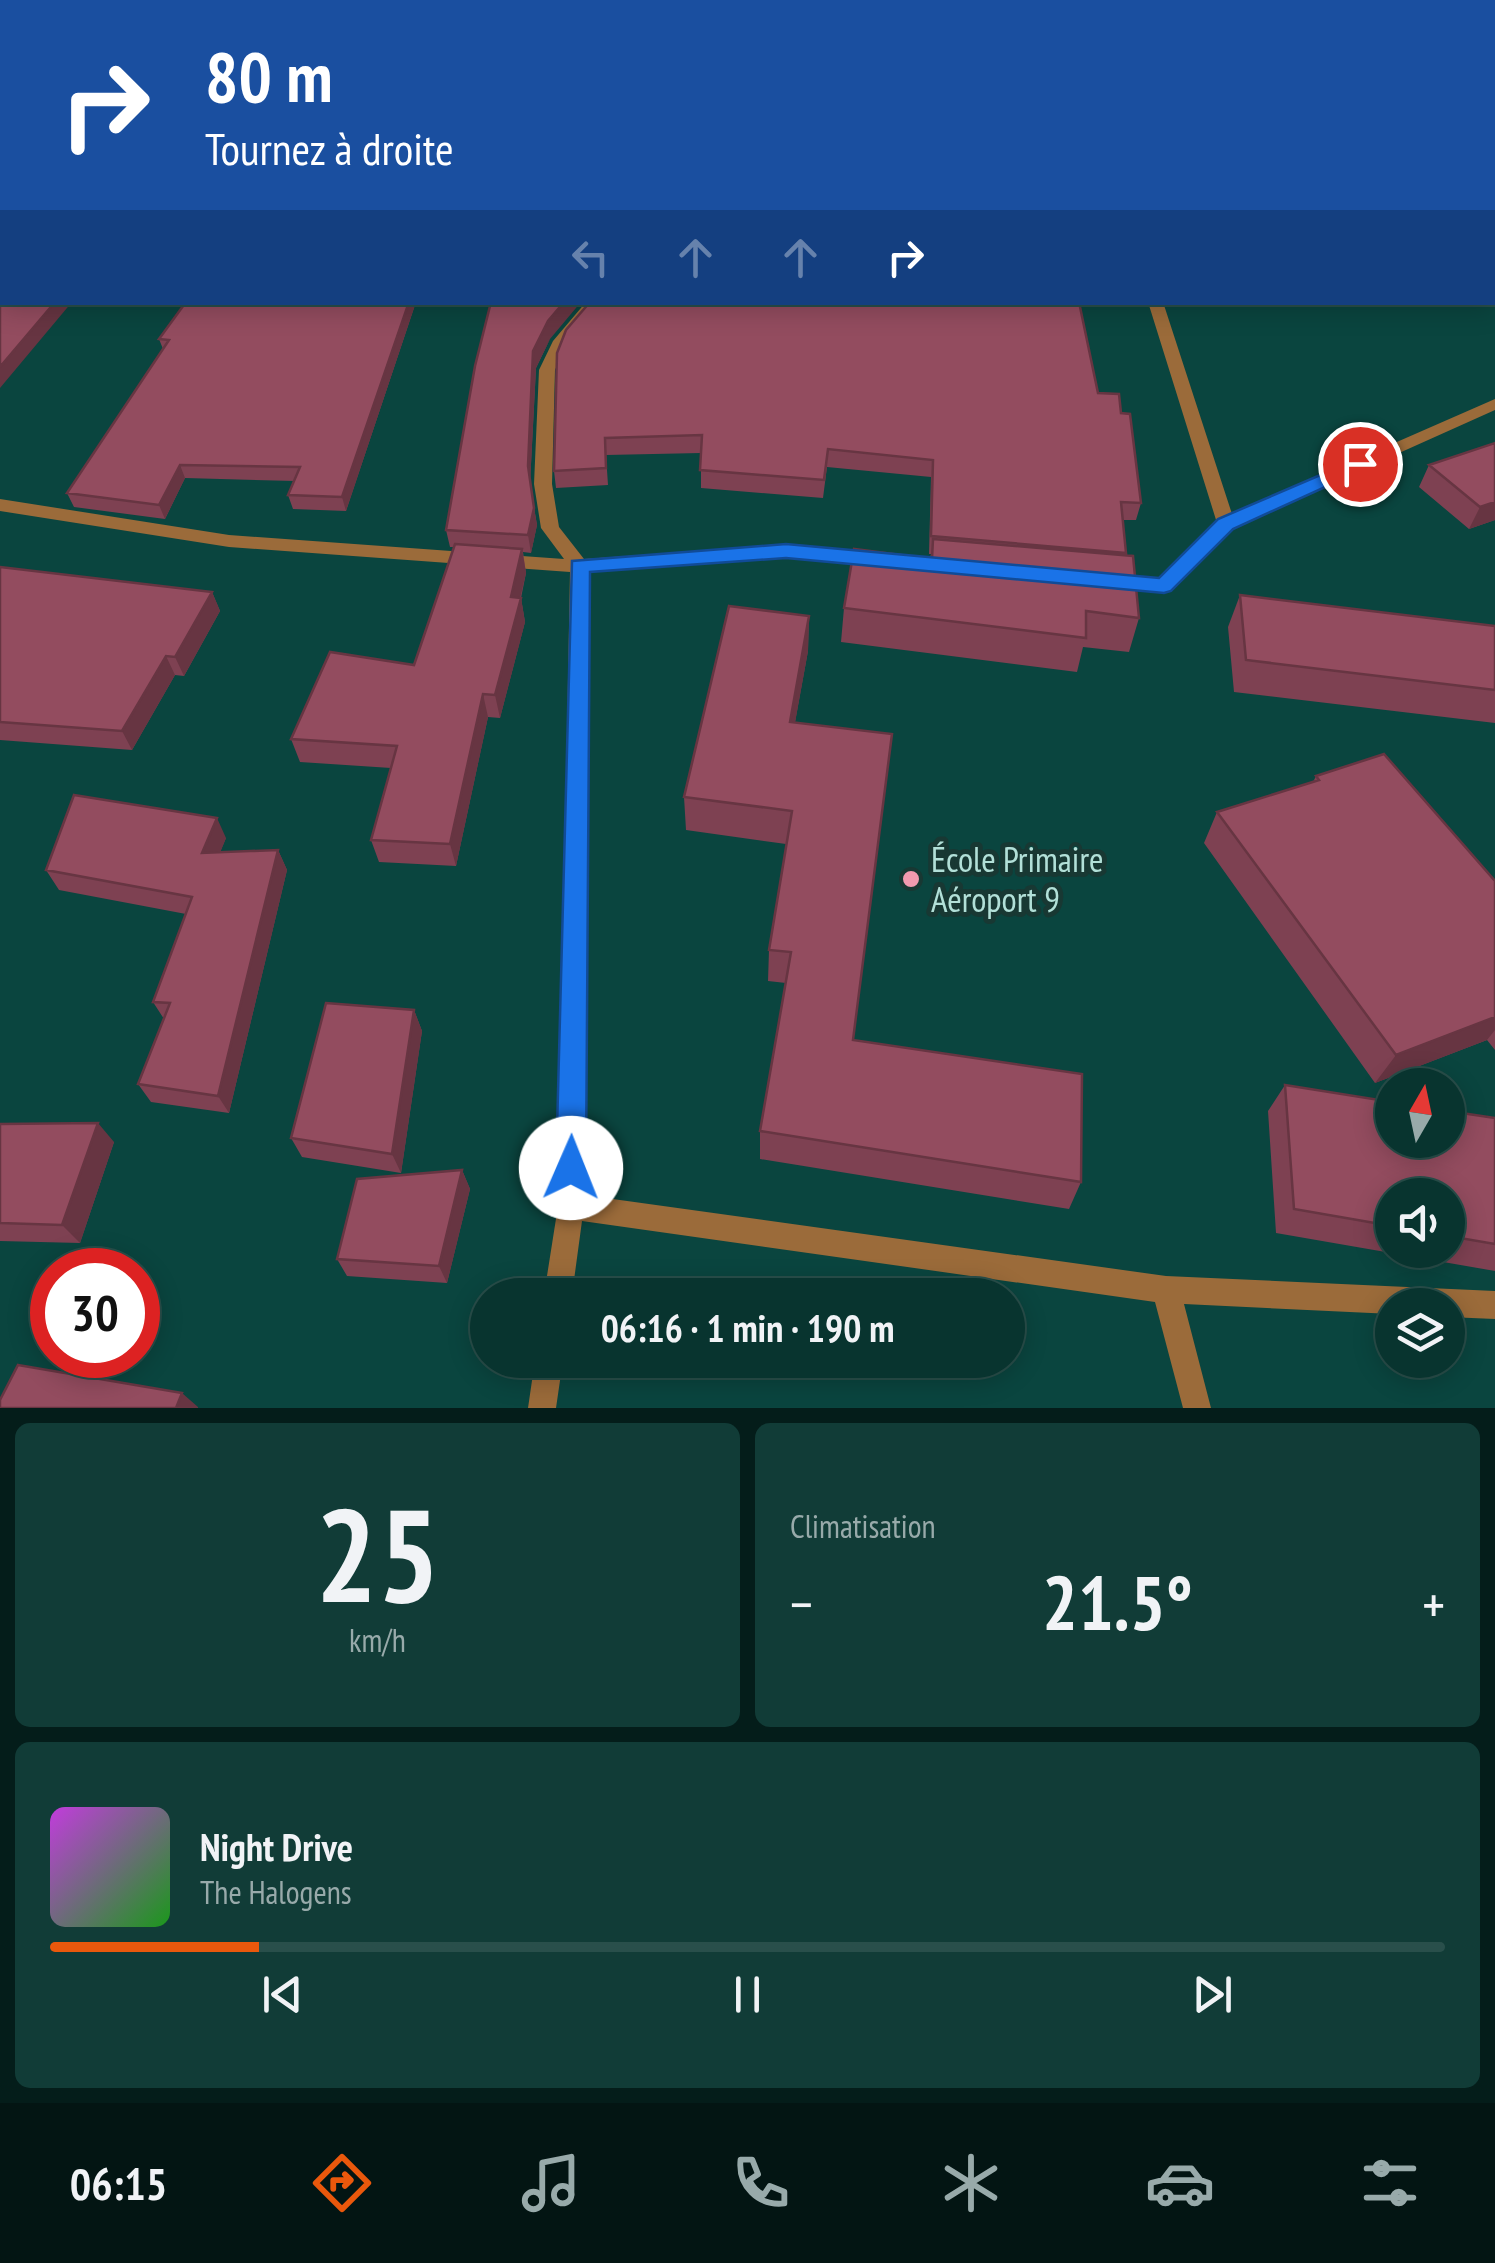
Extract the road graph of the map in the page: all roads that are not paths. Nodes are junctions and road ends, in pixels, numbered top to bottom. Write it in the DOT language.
graph roads {
  1 [pos="592,305"];
  2 [pos="1156,305"];
  3 [pos="1495,404"];
  4 [pos="0,505"];
  5 [pos="1226,524"];
  6 [pos="906,562"];
  7 [pos="579,566"];
  8 [pos="1084,578"];
  9 [pos="570,1206"];
  10 [pos="560,1278"];
  11 [pos="1166,1290"];
  12 [pos="1495,1305"];
  13 [pos="546,1378"];
  14 [pos="542,1408"];
  15 [pos="1197,1408"];
  1 -- 7 [label="street"];
  2 -- 5 [label="street"];
  3 -- 5 [label="street"];
  4 -- 7 [label="street"];
  5 -- 8 [label="street"];
  6 -- 7 [label="street"];
  7 -- 9 [label="street"];
  9 -- 10 [label="street"];
  9 -- 11 [label="street"];
  11 -- 12 [label="street"];
  11 -- 15 [label="street"];
  13 -- 14 [label="street"];
}
